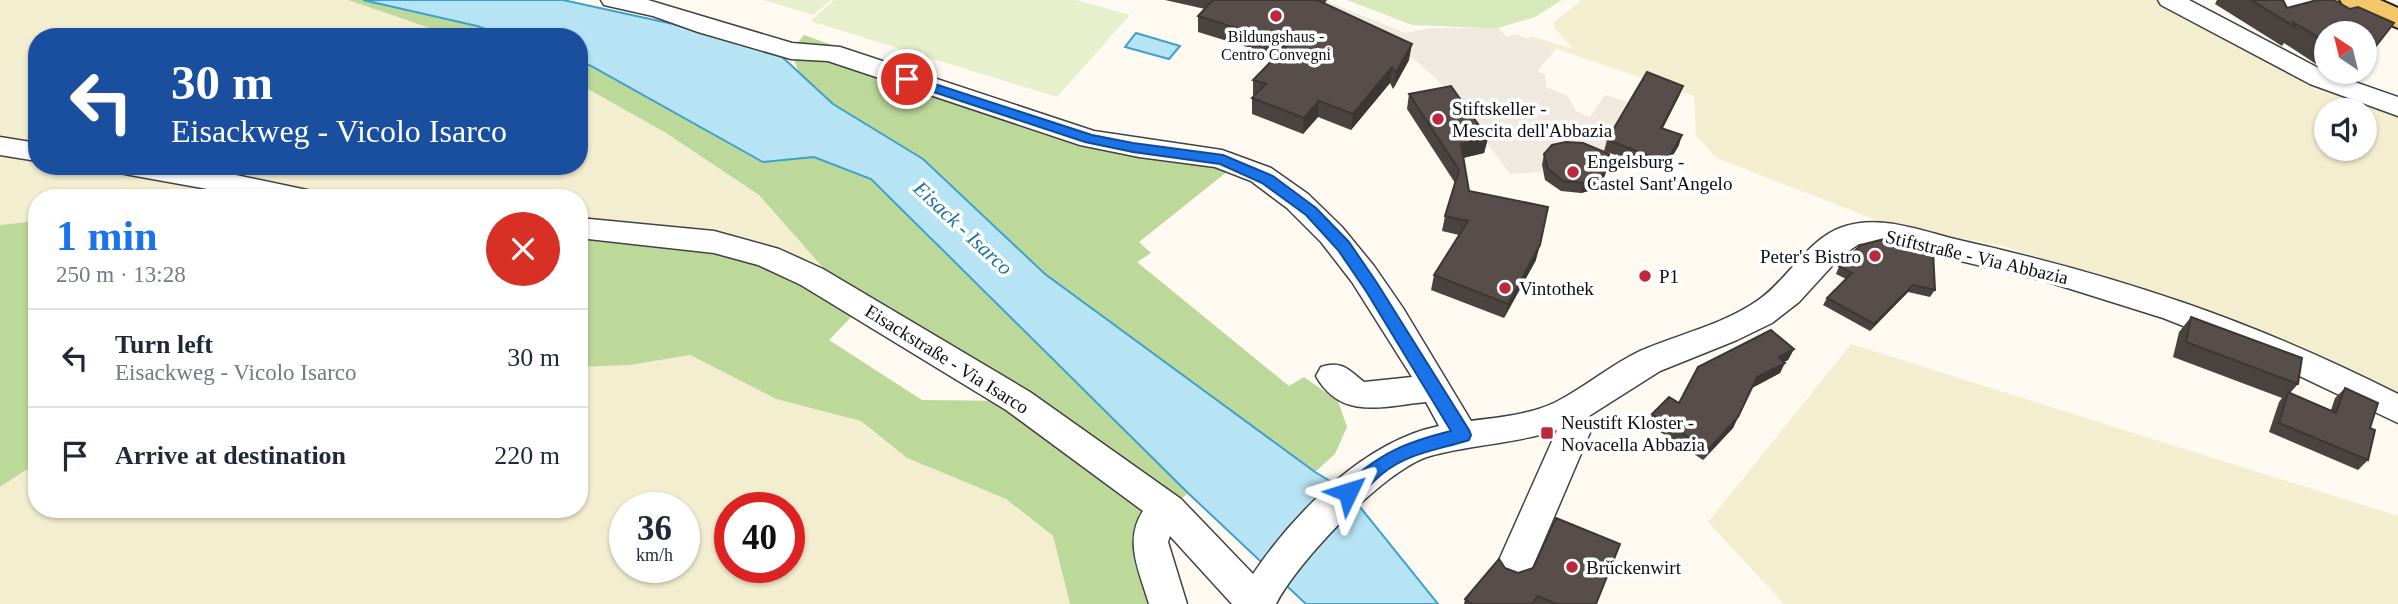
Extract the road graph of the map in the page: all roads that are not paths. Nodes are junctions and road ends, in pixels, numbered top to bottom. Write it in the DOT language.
graph roads {
  1 [pos="614,0"];
  2 [pos="2170,0"];
  3 [pos="2249,0"];
  4 [pos="2313,0"];
  5 [pos="2355,0"];
  6 [pos="2398,19"];
  7 [pos="2398,107"];
  8 [pos="0,146"];
  9 [pos="28,151"];
  10 [pos="188,175"];
  11 [pos="262,189"];
  12 [pos="588,229"];
  13 [pos="1333,376"];
  14 [pos="1434,388"];
  15 [pos="2398,410"];
  16 [pos="1571,411"];
  17 [pos="1462,435"];
  18 [pos="1168,510"];
  19 [pos="1515,567"];
  20 [pos="1260,596"];
  21 [pos="1168,604"];
  1 -- 14 [label="street"];
  2 -- 7 [label="street"];
  3 -- 4 [label="street"];
  5 -- 6 [label="main road"];
  8 -- 9 [label="street"];
  10 -- 11 [label="street"];
  12 -- 18 [label="street, Eisackstraße - Via Isarco"];
  13 -- 14 [label="street"];
  14 -- 17 [label="street"];
  15 -- 16 [label="street, Stiftstraße - Via Abbazia"];
  16 -- 17 [label="street, Stiftstraße - Via Abbazia"];
  16 -- 19 [label="street"];
  17 -- 20 [label="street, Stiftstraße - Via Abbazia"];
  18 -- 20 [label="street, Eisackstraße - Via Isarco"];
  18 -- 21 [label="street"];
}
